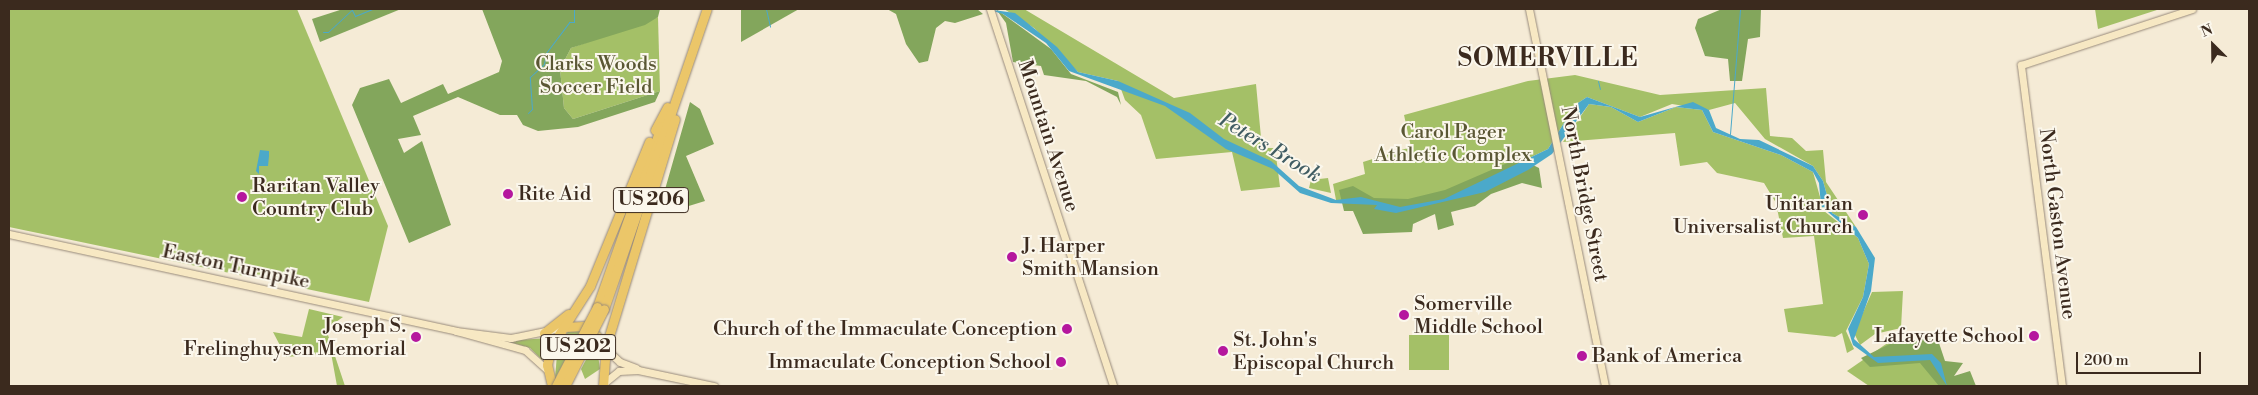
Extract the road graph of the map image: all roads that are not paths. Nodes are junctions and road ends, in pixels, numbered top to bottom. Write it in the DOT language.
graph roads {
  1 [pos="701,9"];
  2 [pos="707,9"];
  3 [pos="1529,9"];
  4 [pos="2192,9"];
  5 [pos="990,10"];
  6 [pos="692,52"];
  7 [pos="667,107"];
  8 [pos="9,234"];
  9 [pos="603,254"];
  10 [pos="600,308"];
  11 [pos="565,327"];
  12 [pos="456,331"];
  13 [pos="544,333"];
  14 [pos="607,348"];
  15 [pos="638,370"];
  16 [pos="548,373"];
  17 [pos="603,385"];
  18 [pos="544,386"];
  19 [pos="552,386"];
  20 [pos="556,386"];
  21 [pos="565,386"];
  22 [pos="714,386"];
  23 [pos="1113,386"];
  24 [pos="1605,386"];
  25 [pos="2062,386"];
  1 -- 7 [label="highway, US 202"];
  2 -- 6 [label="highway, US 202"];
  3 -- 24 [label="street, North Bridge Street"];
  4 -- 25 [label="street, North Gaston Avenue"];
  5 -- 23 [label="street, Mountain Avenue"];
  6 -- 10 [label="highway, US 202"];
  6 -- 14 [label="highway, US 206"];
  7 -- 9 [label="highway, US 206"];
  7 -- 10 [label="highway, US 202"];
  8 -- 12 [label="street, Easton Turnpike"];
  9 -- 11 [label="highway, US 206"];
  9 -- 13 [label="highway"];
  10 -- 20 [label="highway, US 202, bridge"];
  10 -- 21 [label="highway, US 202, bridge"];
  11 -- 13 [label="street, Easton Turnpike"];
  11 -- 14 [label="highway"];
  11 -- 16 [label="highway, US 206"];
  12 -- 13 [label="street, Easton Turnpike"];
  12 -- 16 [label="street, Easton Turnpike"];
  14 -- 15 [label="street"];
  14 -- 17 [label="highway, US 206"];
  15 -- 17 [label="street"];
  15 -- 22 [label="street"];
  16 -- 18 [label="highway"];
  16 -- 19 [label="highway, US 206"];
}
